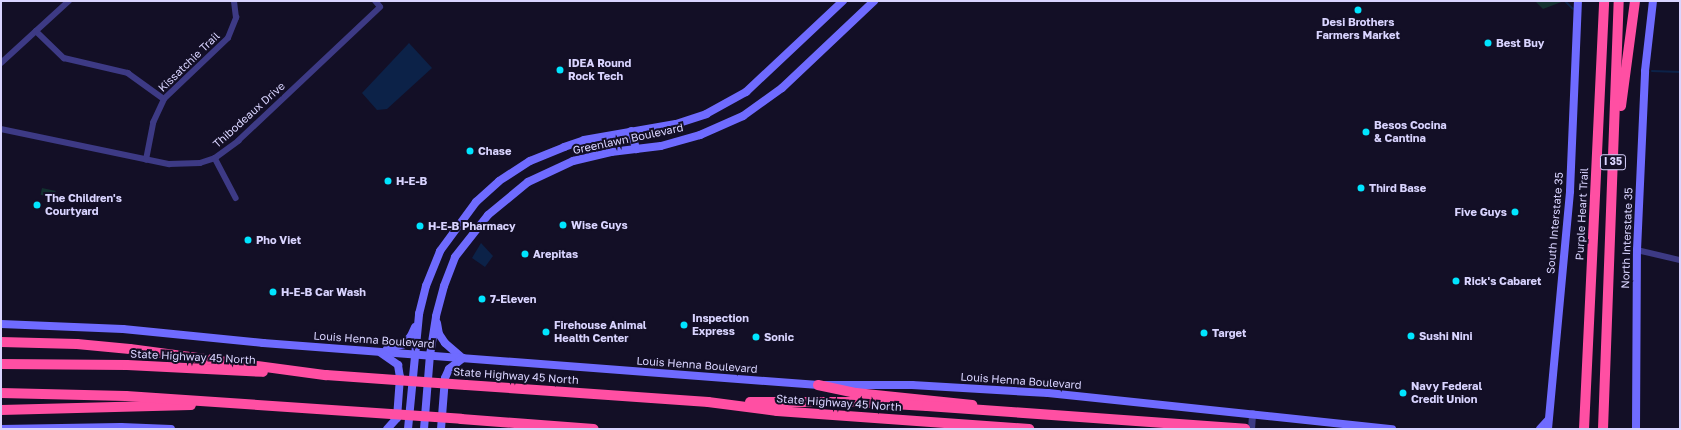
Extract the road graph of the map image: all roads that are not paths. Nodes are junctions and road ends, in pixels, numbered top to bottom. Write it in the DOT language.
graph roads {
  1 [pos="69,1"];
  2 [pos="234,1"];
  3 [pos="375,1"];
  4 [pos="843,1"];
  5 [pos="1578,1"];
  6 [pos="1604,1"];
  7 [pos="1619,1"];
  8 [pos="1635,1"];
  9 [pos="1653,1"];
  10 [pos="870,2"];
  11 [pos="36,32"];
  12 [pos="1,63"];
  13 [pos="164,99"];
  14 [pos="1,129"];
  15 [pos="631,131"];
  16 [pos="636,149"];
  17 [pos="215,158"];
  18 [pos="146,160"];
  19 [pos="1613,162"];
  20 [pos="236,198"];
  21 [pos="1637,250"];
  22 [pos="1680,260"];
  23 [pos="419,314"];
  24 [pos="436,316"];
  25 [pos="1,324"];
  26 [pos="1,342"];
  27 [pos="377,351"];
  28 [pos="415,354"];
  29 [pos="430,355"];
  30 [pos="463,358"];
  31 [pos="1,364"];
  32 [pos="326,375"];
  33 [pos="818,385"];
  34 [pos="1,393"];
  35 [pos="126,400"];
  36 [pos="708,402"];
  37 [pos="1,410"];
  38 [pos="1252,413"];
  39 [pos="1548,420"];
  40 [pos="1,429"];
  41 [pos="171,429"];
  42 [pos="387,429"];
  43 [pos="408,429"];
  44 [pos="424,429"];
  45 [pos="441,429"];
  46 [pos="594,429"];
  47 [pos="1029,429"];
  48 [pos="1230,429"];
  49 [pos="1244,429"];
  50 [pos="1251,429"];
  51 [pos="1392,429"];
  52 [pos="1540,429"];
  53 [pos="1548,429"];
  54 [pos="1552,429"];
  55 [pos="1584,429"];
  56 [pos="1603,429"];
  57 [pos="1636,429"];
  1 -- 11 [label="street"];
  2 -- 13 [label="street, Kissatchie Trail"];
  3 -- 17 [label="street, Thibodeaux Drive"];
  4 -- 15 [label="main road, Greenlawn Boulevard"];
  5 -- 39 [label="main road, South Interstate 35"];
  6 -- 55 [label="highway, Purple Heart Trail / I 35"];
  7 -- 19 [label="highway, I 35"];
  8 -- 19 [label="highway"];
  9 -- 21 [label="main road, North Interstate 35"];
  10 -- 16 [label="main road, Greenlawn Boulevard"];
  11 -- 12 [label="street"];
  11 -- 13 [label="street"];
  13 -- 18 [label="street, Kissatchie Trail"];
  14 -- 18 [label="street, Thibodeaux Drive"];
  15 -- 16 [label="main road"];
  15 -- 23 [label="main road, Greenlawn Boulevard"];
  16 -- 24 [label="main road, Greenlawn Boulevard"];
  17 -- 18 [label="street, Thibodeaux Drive"];
  17 -- 20 [label="street"];
  19 -- 56 [label="highway, I 35"];
  21 -- 22 [label="street"];
  21 -- 57 [label="main road, North Interstate 35"];
  23 -- 27 [label="main road"];
  23 -- 28 [label="main road, Greenlawn Boulevard"];
  24 -- 29 [label="main road, Greenlawn Boulevard"];
  24 -- 30 [label="main road"];
  25 -- 27 [label="main road, Louis Henna Boulevard"];
  26 -- 32 [label="highway"];
  27 -- 28 [label="main road, Louis Henna Boulevard"];
  27 -- 42 [label="main road"];
  28 -- 29 [label="main road, Louis Henna Boulevard"];
  28 -- 43 [label="main road, Greenlawn Boulevard"];
  29 -- 30 [label="main road, Louis Henna Boulevard"];
  29 -- 44 [label="main road, Greenlawn Boulevard"];
  30 -- 33 [label="main road, Louis Henna Boulevard"];
  30 -- 45 [label="main road"];
  31 -- 32 [label="highway, State Highway 45 North"];
  32 -- 36 [label="highway, State Highway 45 North, bridge"];
  33 -- 38 [label="main road, Louis Henna Boulevard"];
  33 -- 48 [label="highway, bridge"];
  34 -- 35 [label="highway"];
  35 -- 37 [label="highway"];
  35 -- 46 [label="highway, bridge"];
  36 -- 47 [label="highway, State Highway 45 North"];
  36 -- 49 [label="highway, bridge"];
  38 -- 50 [label="street"];
  38 -- 51 [label="main road, Louis Henna Boulevard"];
  39 -- 52 [label="main road"];
  39 -- 53 [label="main road, South Interstate 35"];
  39 -- 54 [label="main road"];
  40 -- 41 [label="main road"];
}
